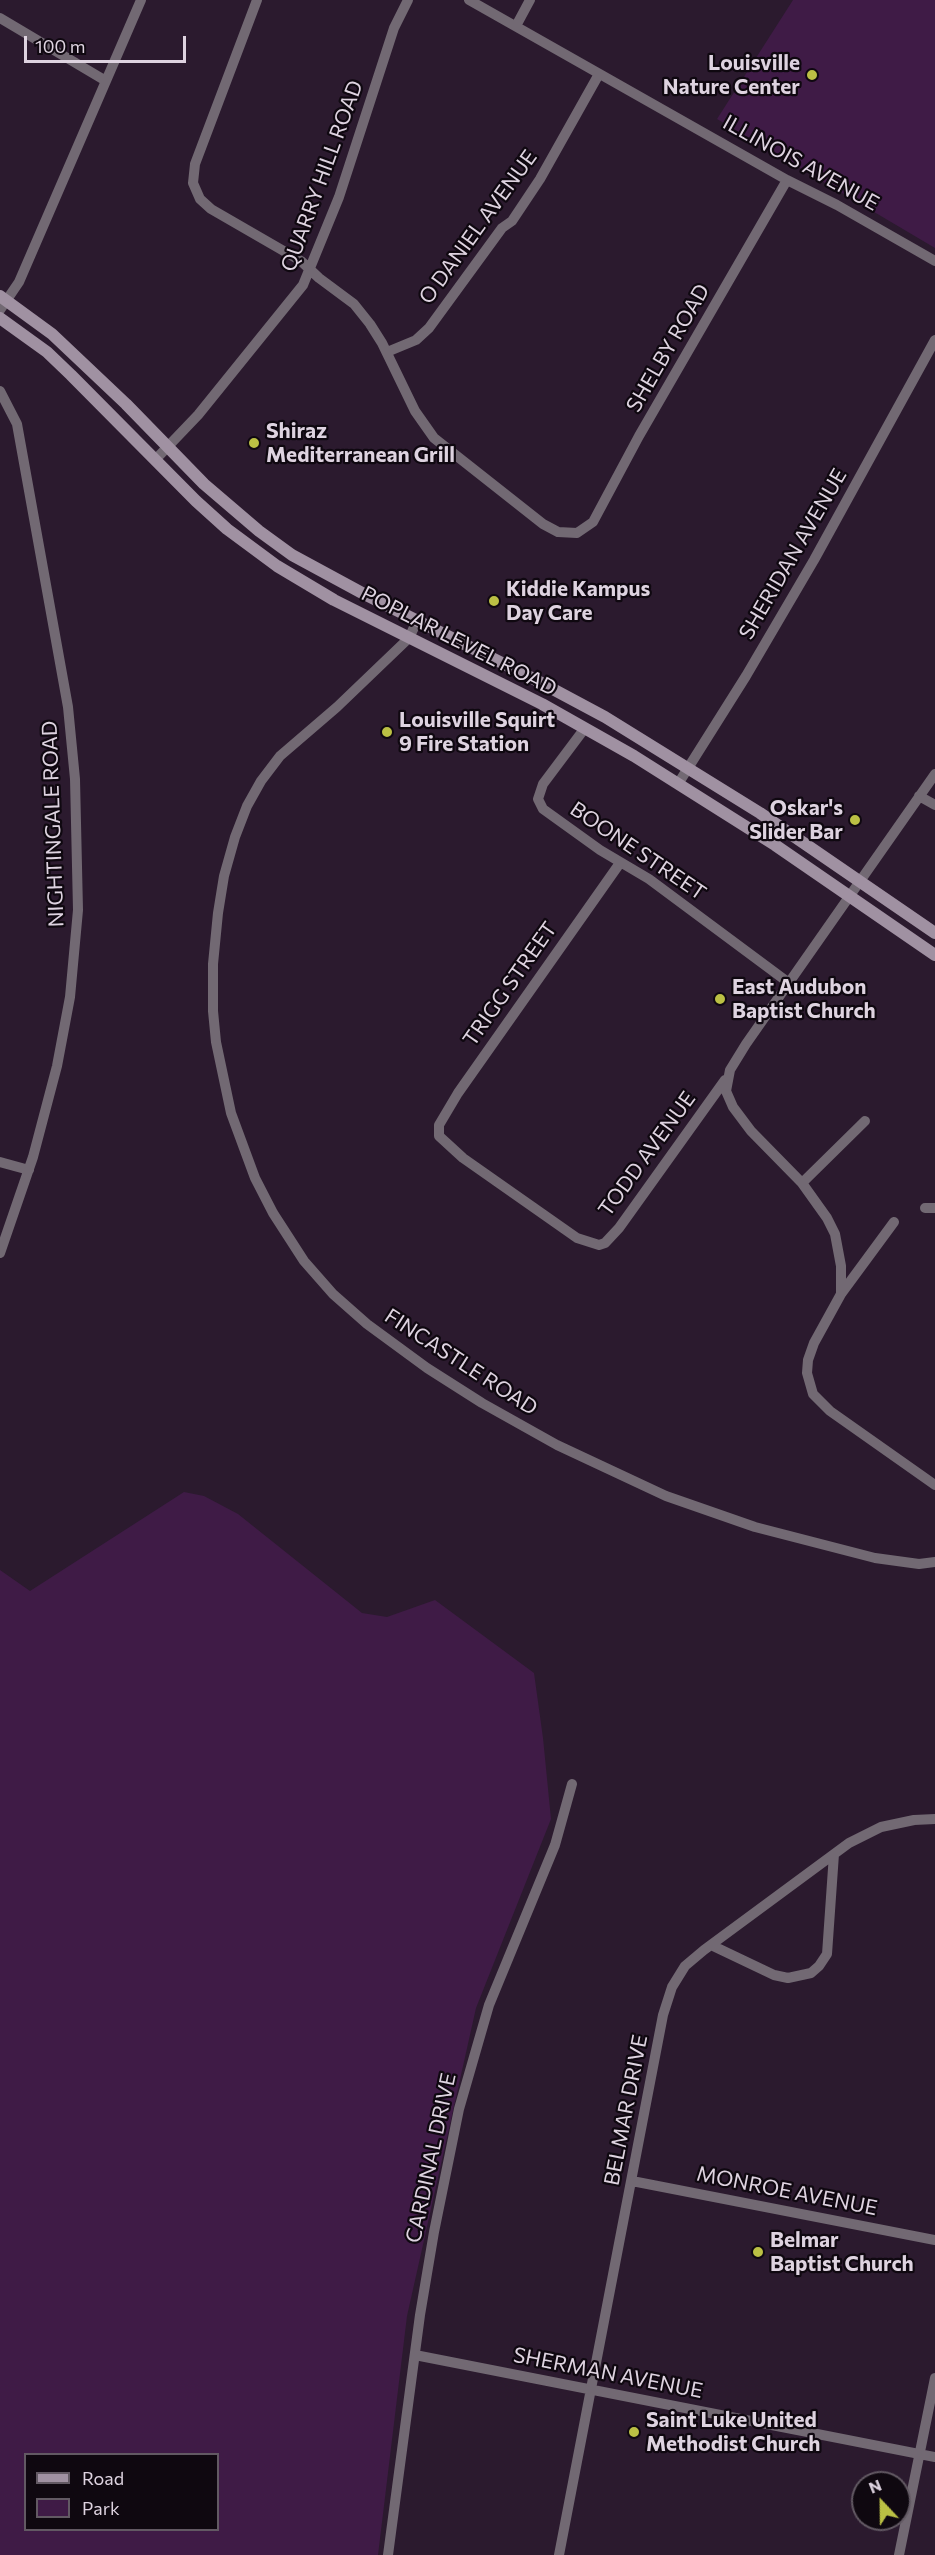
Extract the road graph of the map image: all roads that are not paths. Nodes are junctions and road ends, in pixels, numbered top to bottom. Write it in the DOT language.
graph roads {
  1 [pos="141,0"];
  2 [pos="257,0"];
  3 [pos="408,0"];
  4 [pos="469,0"];
  5 [pos="530,0"];
  6 [pos="0,18"];
  7 [pos="516,26"];
  8 [pos="599,74"];
  9 [pos="106,81"];
  10 [pos="786,180"];
  11 [pos="935,261"];
  12 [pos="310,270"];
  13 [pos="2,302"];
  14 [pos="0,318"];
  15 [pos="935,340"];
  16 [pos="387,352"];
  17 [pos="0,392"];
  18 [pos="168,447"];
  19 [pos="155,460"];
  20 [pos="417,621"];
  21 [pos="409,638"];
  22 [pos="585,728"];
  23 [pos="688,768"];
  24 [pos="935,774"];
  25 [pos="678,784"];
  26 [pos="919,796"];
  27 [pos="935,805"];
  28 [pos="620,863"];
  29 [pos="861,882"];
  30 [pos="850,896"];
  31 [pos="935,933"];
  32 [pos="935,955"];
  33 [pos="789,983"];
  34 [pos="728,1077"];
  35 [pos="865,1121"];
  36 [pos="0,1162"];
  37 [pos="29,1170"];
  38 [pos="802,1183"];
  39 [pos="894,1222"];
  40 [pos="593,1244"];
  41 [pos="0,1253"];
  42 [pos="841,1294"];
  43 [pos="935,1485"];
  44 [pos="935,1562"];
  45 [pos="572,1784"];
  46 [pos="935,1819"];
  47 [pos="834,1854"];
  48 [pos="711,1945"];
  49 [pos="632,2181"];
  50 [pos="935,2240"];
  51 [pos="415,2355"];
  52 [pos="935,2378"];
  53 [pos="591,2390"];
  54 [pos="919,2453"];
  55 [pos="935,2457"];
  56 [pos="388,2555"];
  57 [pos="559,2555"];
  58 [pos="899,2555"];
  1 -- 9 [label="street"];
  2 -- 12 [label="street"];
  3 -- 12 [label="street, QUARRY HILL ROAD"];
  4 -- 7 [label="street"];
  5 -- 7 [label="street"];
  6 -- 9 [label="street"];
  7 -- 8 [label="street, ILLINOIS AVENUE"];
  8 -- 10 [label="street, ILLINOIS AVENUE"];
  8 -- 16 [label="street, O DANIEL AVENUE"];
  9 -- 13 [label="street"];
  10 -- 11 [label="street, ILLINOIS AVENUE"];
  10 -- 16 [label="street, SHELBY ROAD"];
  12 -- 16 [label="street"];
  12 -- 18 [label="street, QUARRY HILL ROAD"];
  13 -- 18 [label="main road, POPLAR LEVEL ROAD"];
  14 -- 19 [label="main road, POPLAR LEVEL ROAD"];
  15 -- 23 [label="street, SHERIDAN AVENUE"];
  17 -- 37 [label="street, NIGHTINGALE ROAD"];
  18 -- 19 [label="street, QUARRY HILL ROAD"];
  18 -- 20 [label="main road, POPLAR LEVEL ROAD"];
  19 -- 21 [label="main road, POPLAR LEVEL ROAD"];
  20 -- 21 [label="street, FINCASTLE ROAD"];
  20 -- 23 [label="main road, POPLAR LEVEL ROAD"];
  21 -- 22 [label="main road, POPLAR LEVEL ROAD"];
  21 -- 44 [label="street, FINCASTLE ROAD"];
  22 -- 25 [label="main road, POPLAR LEVEL ROAD"];
  22 -- 28 [label="street, BOONE STREET"];
  23 -- 25 [label="street, SHERIDAN AVENUE"];
  23 -- 29 [label="main road, POPLAR LEVEL ROAD"];
  24 -- 26 [label="street"];
  25 -- 30 [label="main road, POPLAR LEVEL ROAD"];
  26 -- 27 [label="street"];
  26 -- 29 [label="street"];
  28 -- 33 [label="street, BOONE STREET"];
  28 -- 40 [label="street, TRIGG STREET"];
  29 -- 30 [label="street"];
  29 -- 31 [label="main road, POPLAR LEVEL ROAD"];
  30 -- 32 [label="main road, POPLAR LEVEL ROAD"];
  30 -- 33 [label="street"];
  33 -- 34 [label="street"];
  34 -- 38 [label="street"];
  34 -- 40 [label="street, TODD AVENUE"];
  35 -- 38 [label="street"];
  36 -- 37 [label="street"];
  37 -- 41 [label="street, NIGHTINGALE ROAD"];
  38 -- 42 [label="street"];
  39 -- 42 [label="street"];
  42 -- 43 [label="street"];
  45 -- 51 [label="street, CARDINAL DRIVE"];
  46 -- 47 [label="street, BELMAR DRIVE"];
  47 -- 48 [label="street, BELMAR DRIVE"];
  47 -- 48 [label="street"];
  48 -- 49 [label="street, BELMAR DRIVE"];
  49 -- 50 [label="street, MONROE AVENUE"];
  49 -- 53 [label="street, BELMAR DRIVE"];
  51 -- 53 [label="street, SHERMAN AVENUE"];
  51 -- 56 [label="street, CARDINAL DRIVE"];
  52 -- 54 [label="street"];
  53 -- 54 [label="street, SHERMAN AVENUE"];
  53 -- 57 [label="street, BELMAR DRIVE"];
  54 -- 55 [label="street, SHERMAN AVENUE"];
  54 -- 58 [label="street"];
}
